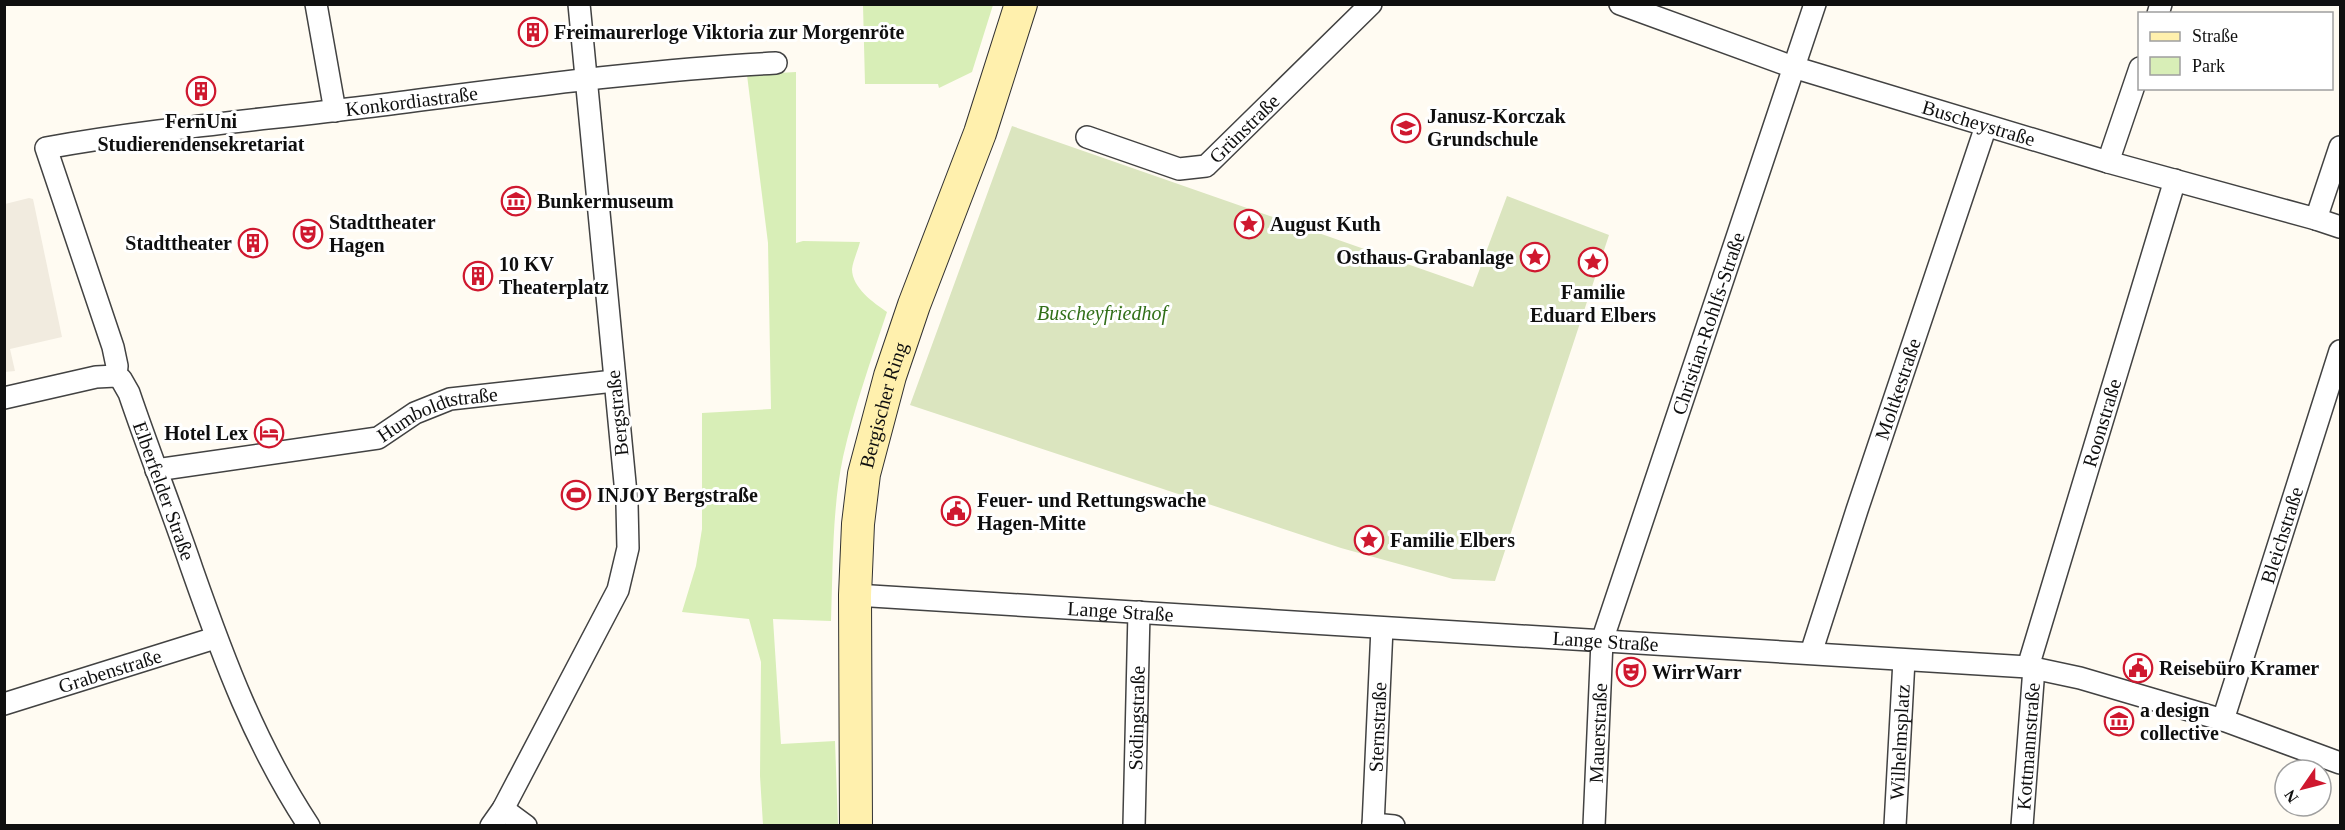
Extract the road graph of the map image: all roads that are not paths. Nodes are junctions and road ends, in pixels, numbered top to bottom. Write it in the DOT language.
graph roads {
  1 [pos="316,4"];
  2 [pos="579,4"];
  3 [pos="1021,4"];
  4 [pos="1371,4"];
  5 [pos="1620,4"];
  6 [pos="1815,4"];
  7 [pos="776,63"];
  8 [pos="1794,67"];
  9 [pos="2138,71"];
  10 [pos="585,80"];
  11 [pos="335,111"];
  12 [pos="1986,126"];
  13 [pos="1087,137"];
  14 [pos="2340,147"];
  15 [pos="46,148"];
  16 [pos="2108,162"];
  17 [pos="2175,180"];
  18 [pos="2316,219"];
  19 [pos="2340,227"];
  20 [pos="2340,351"];
  21 [pos="116,376"];
  22 [pos="614,381"];
  23 [pos="4,398"];
  24 [pos="156,470"];
  25 [pos="855,595"];
  26 [pos="1139,612"];
  27 [pos="1382,628"];
  28 [pos="215,638"];
  29 [pos="1602,641"];
  30 [pos="1811,653"];
  31 [pos="1904,660"];
  32 [pos="2031,674"];
  33 [pos="4,704"];
  34 [pos="2223,720"];
  35 [pos="2340,763"];
  36 [pos="497,817"];
  37 [pos="309,825"];
  38 [pos="526,825"];
  39 [pos="856,825"];
  40 [pos="1134,825"];
  41 [pos="1380,825"];
  42 [pos="1594,825"];
  43 [pos="1894,825"];
  44 [pos="2022,825"];
  1 -- 11 [label="street"];
  2 -- 10 [label="street, Bergstraße"];
  3 -- 25 [label="main road, Bergischer Ring"];
  4 -- 13 [label="street, Grünstraße"];
  5 -- 8 [label="street, Buscheystraße"];
  6 -- 8 [label="street, Christian-Rohlfs-Straße"];
  7 -- 10 [label="street, Konkordiastraße"];
  8 -- 12 [label="street, Buscheystraße"];
  8 -- 29 [label="street, Christian-Rohlfs-Straße"];
  9 -- 16 [label="street"];
  10 -- 11 [label="street, Konkordiastraße"];
  10 -- 22 [label="street, Bergstraße"];
  11 -- 15 [label="street, Konkordiastraße"];
  12 -- 16 [label="street, Buscheystraße"];
  12 -- 30 [label="street, Moltkestraße"];
  14 -- 18 [label="street"];
  15 -- 21 [label="street, Elberfelder Straße"];
  16 -- 17 [label="street, Buscheystraße"];
  17 -- 18 [label="street, Buscheystraße"];
  17 -- 32 [label="street, Roonstraße"];
  18 -- 19 [label="street, Buscheystraße"];
  20 -- 34 [label="street, Bleichstraße"];
  21 -- 23 [label="street"];
  21 -- 24 [label="street, Elberfelder Straße"];
  22 -- 24 [label="street, Humboldtstraße"];
  22 -- 36 [label="street, Bergstraße"];
  24 -- 28 [label="street, Elberfelder Straße"];
  25 -- 26 [label="street, Lange Straße"];
  25 -- 39 [label="main road, Bergischer Ring"];
  26 -- 27 [label="street, Lange Straße"];
  26 -- 40 [label="street, Södingstraße"];
  27 -- 29 [label="street, Lange Straße"];
  27 -- 41 [label="street, Sternstraße"];
  28 -- 33 [label="street, Grabenstraße"];
  28 -- 37 [label="street, Elberfelder Straße"];
  29 -- 30 [label="street, Lange Straße"];
  29 -- 42 [label="street, Mauerstraße"];
  30 -- 31 [label="street, Lange Straße"];
  31 -- 32 [label="street, Lange Straße"];
  31 -- 43 [label="street, Wilhelmsplatz"];
  32 -- 34 [label="street, Lange Straße"];
  32 -- 44 [label="street, Kottmannstraße"];
  34 -- 35 [label="street, Lange Straße"];
  36 -- 38 [label="street"];
}
